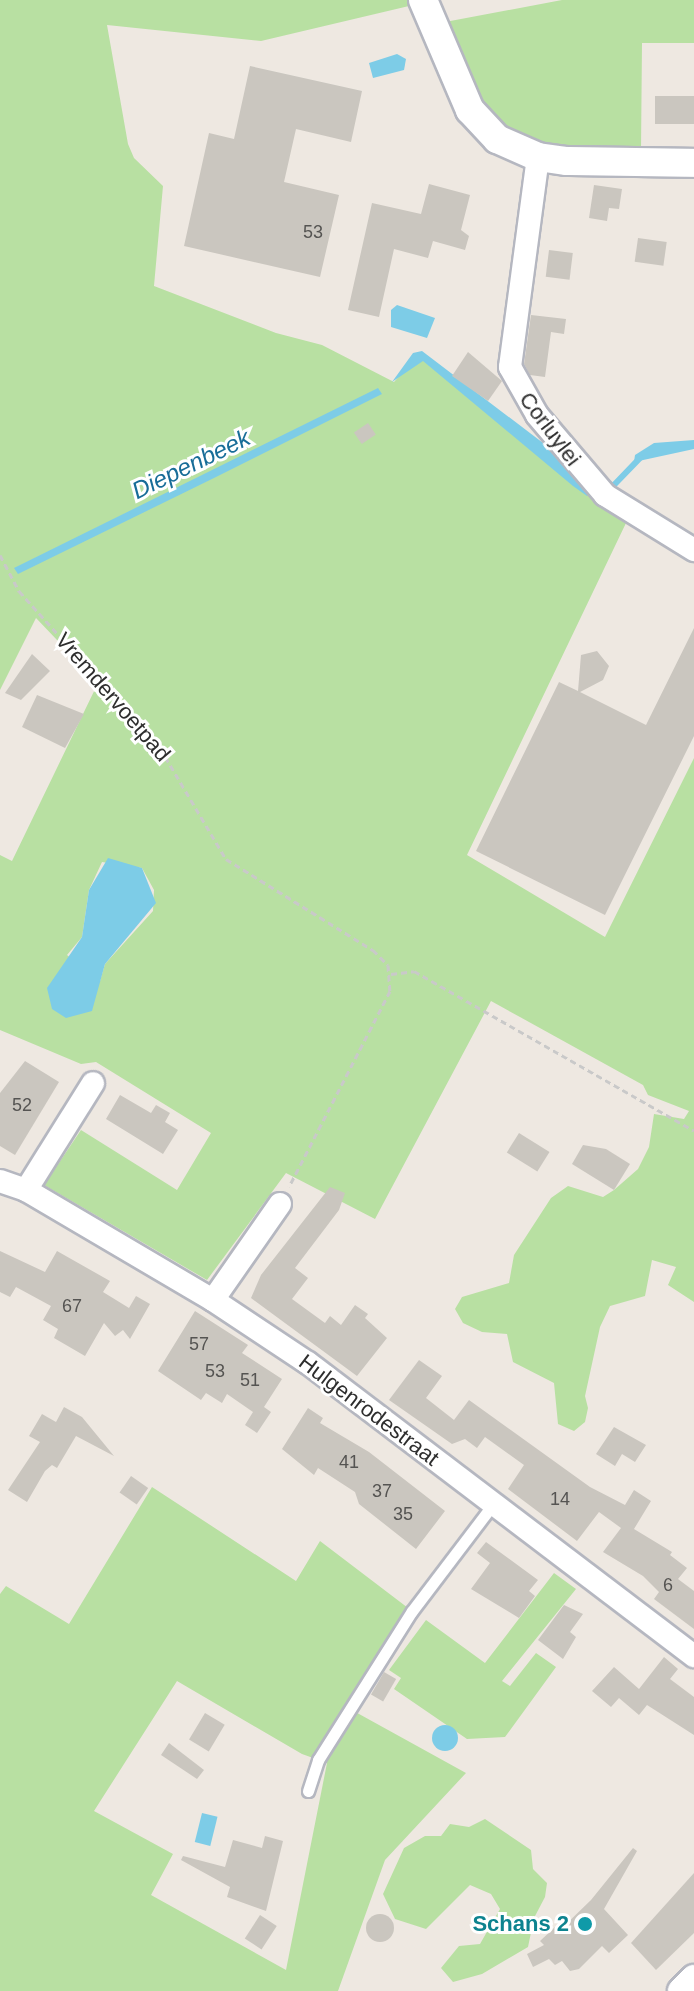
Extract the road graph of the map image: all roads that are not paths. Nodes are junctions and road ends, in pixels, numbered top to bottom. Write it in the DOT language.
graph roads {
  1 [pos="423,0"];
  2 [pos="538,157"];
  3 [pos="694,163"];
  4 [pos="694,550"];
  5 [pos="93,1083"];
  6 [pos="0,1181"];
  7 [pos="26,1190"];
  8 [pos="280,1204"];
  9 [pos="213,1300"];
  10 [pos="494,1503"];
  11 [pos="694,1656"];
  12 [pos="308,1791"];
  13 [pos="694,1979"];
  14 [pos="682,1991"];
  1 -- 2 [label="street"];
  2 -- 3 [label="street"];
  2 -- 4 [label="street, Corluylei"];
  5 -- 7 [label="street"];
  6 -- 7 [label="street, Hulgenrodestraat"];
  7 -- 9 [label="street, Hulgenrodestraat"];
  8 -- 9 [label="street"];
  9 -- 10 [label="street, Hulgenrodestraat"];
  10 -- 11 [label="street, Hulgenrodestraat"];
  10 -- 12 [label="lane"];
  13 -- 14 [label="street"];
}
